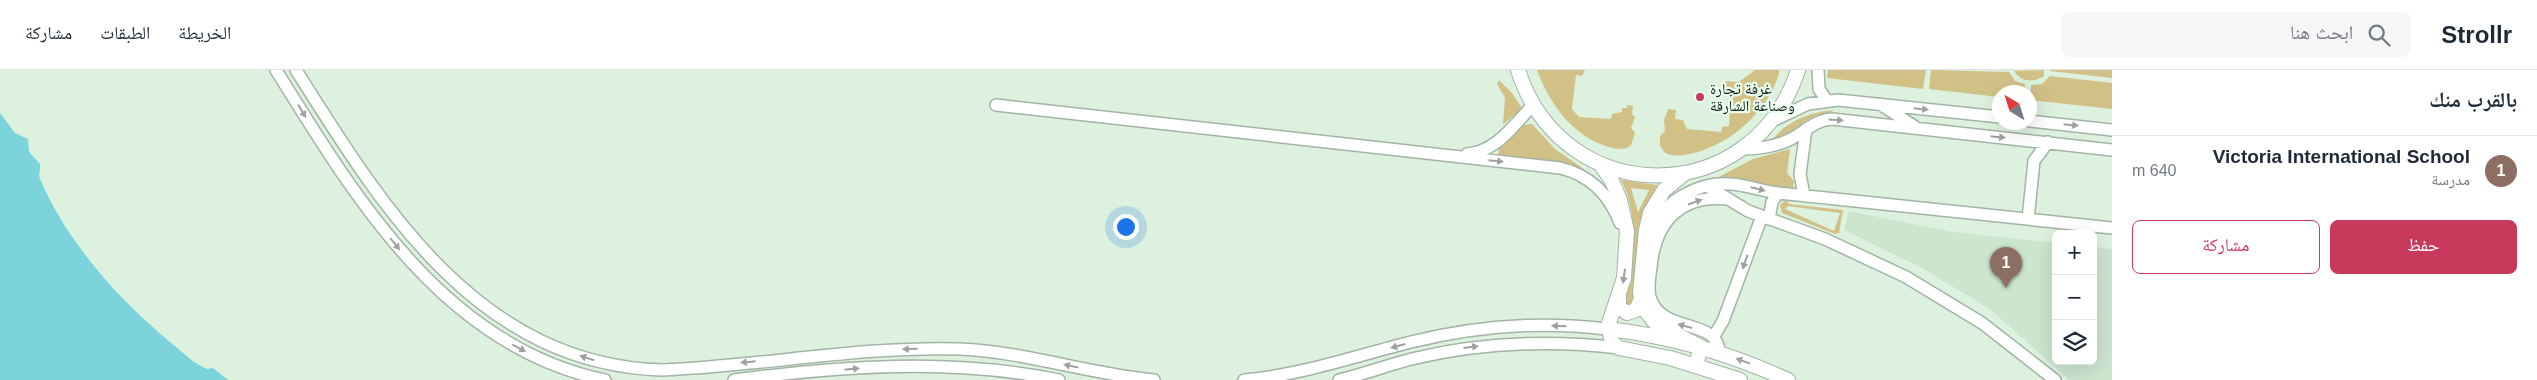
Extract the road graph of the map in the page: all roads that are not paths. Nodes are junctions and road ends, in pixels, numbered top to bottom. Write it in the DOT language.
graph roads {
  1 [pos="276,70"];
  2 [pos="296,70"];
  3 [pos="1518,70"];
  4 [pos="1798,70"];
  5 [pos="1818,70"];
  6 [pos="1827,101"];
  7 [pos="1879,104"];
  8 [pos="996,105"];
  9 [pos="1533,105"];
  10 [pos="1992,116"];
  11 [pos="1772,121"];
  12 [pos="2037,122"];
  13 [pos="1918,128"];
  14 [pos="1806,129"];
  15 [pos="2112,130"];
  16 [pos="2023,140"];
  17 [pos="2048,142"];
  18 [pos="1742,149"];
  19 [pos="2112,150"];
  20 [pos="1448,156"];
  21 [pos="2034,161"];
  22 [pos="1600,164"];
  23 [pos="1684,174"];
  24 [pos="1707,186"];
  25 [pos="1778,193"];
  26 [pos="1804,195"];
  27 [pos="1729,199"];
  28 [pos="393,213"];
  29 [pos="1766,218"];
  30 [pos="2028,219"];
  31 [pos="378,222"];
  32 [pos="2112,228"];
  33 [pos="1646,240"];
  34 [pos="1628,241"];
  35 [pos="1619,296"];
  36 [pos="1641,298"];
  37 [pos="1608,329"];
  38 [pos="1714,336"];
  39 [pos="1619,348"];
  40 [pos="1701,348"];
  41 [pos="1719,353"];
  42 [pos="830,355"];
  43 [pos="1696,365"];
  44 [pos="830,371"];
  45 [pos="605,380"];
  46 [pos="734,380"];
  47 [pos="1058,380"];
  48 [pos="1154,380"];
  49 [pos="1244,380"];
  50 [pos="1339,380"];
  51 [pos="1740,380"];
  52 [pos="1788,380"];
  53 [pos="2055,380"];
  1 -- 31 [label="street, one-way"];
  2 -- 28 [label="street"];
  3 -- 9 [label="main road"];
  4 -- 11 [label="main road"];
  5 -- 6 [label="street"];
  6 -- 7 [label="street"];
  6 -- 11 [label="street"];
  7 -- 10 [label="street, one-way"];
  7 -- 13 [label="street"];
  8 -- 20 [label="street"];
  9 -- 20 [label="street"];
  9 -- 22 [label="main road"];
  11 -- 18 [label="main road"];
  12 -- 15 [label="street, one-way"];
  14 -- 13 [label="street, one-way"];
  13 -- 16 [label="street, one-way"];
  14 -- 18 [label="street"];
  14 -- 26 [label="street"];
  16 -- 17 [label="street"];
  16 -- 21 [label="street"];
  17 -- 19 [label="street"];
  17 -- 21 [label="street"];
  18 -- 23 [label="main road"];
  20 -- 34 [label="street, one-way"];
  21 -- 30 [label="street"];
  22 -- 23 [label="main road"];
  22 -- 34 [label="main road"];
  23 -- 33 [label="main road"];
  24 -- 25 [label="street, one-way"];
  24 -- 27 [label="street"];
  24 -- 33 [label="street"];
  25 -- 26 [label="street"];
  25 -- 29 [label="street"];
  26 -- 30 [label="street"];
  27 -- 29 [label="street"];
  38 -- 27 [label="street, one-way"];
  28 -- 31 [label="street"];
  42 -- 28 [label="street, one-way"];
  29 -- 38 [label="street, one-way"];
  29 -- 53 [label="street"];
  30 -- 32 [label="street"];
  31 -- 45 [label="street, one-way"];
  33 -- 36 [label="main road"];
  34 -- 35 [label="main road, one-way"];
  35 -- 36 [label="main road"];
  35 -- 37 [label="main road"];
  36 -- 40 [label="main road"];
  37 -- 39 [label="main road"];
  37 -- 40 [label="main road"];
  37 -- 49 [label="street, one-way"];
  38 -- 41 [label="street"];
  39 -- 43 [label="main road"];
  50 -- 39 [label="street, one-way"];
  40 -- 41 [label="main road"];
  40 -- 43 [label="main road"];
  52 -- 41 [label="main road, one-way"];
  42 -- 44 [label="street"];
  48 -- 42 [label="street, one-way"];
  43 -- 51 [label="main road"];
  44 -- 46 [label="street"];
  44 -- 47 [label="street, one-way"];
}
